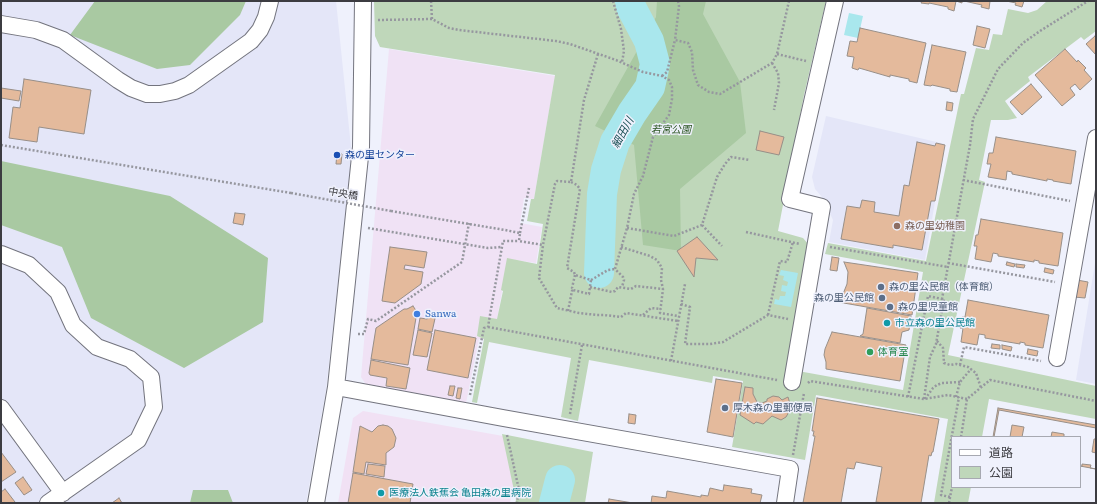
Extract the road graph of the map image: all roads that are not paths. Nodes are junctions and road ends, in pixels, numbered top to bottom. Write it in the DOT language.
graph roads {
  1 [pos="270,1"];
  2 [pos="363,1"];
  3 [pos="835,1"];
  4 [pos="1,24"];
  5 [pos="1096,138"];
  6 [pos="1,254"];
  7 [pos="1057,358"];
  8 [pos="799,383"];
  9 [pos="336,387"];
  10 [pos="1,408"];
  11 [pos="63,493"];
  12 [pos="48,503"];
  13 [pos="316,503"];
  14 [pos="785,503"];
  1 -- 4 [label="street"];
  2 -- 9 [label="street"];
  3 -- 8 [label="street"];
  5 -- 7 [label="street"];
  6 -- 11 [label="street"];
  9 -- 13 [label="street"];
  9 -- 14 [label="street"];
  10 -- 11 [label="street"];
  11 -- 12 [label="street"];
}
